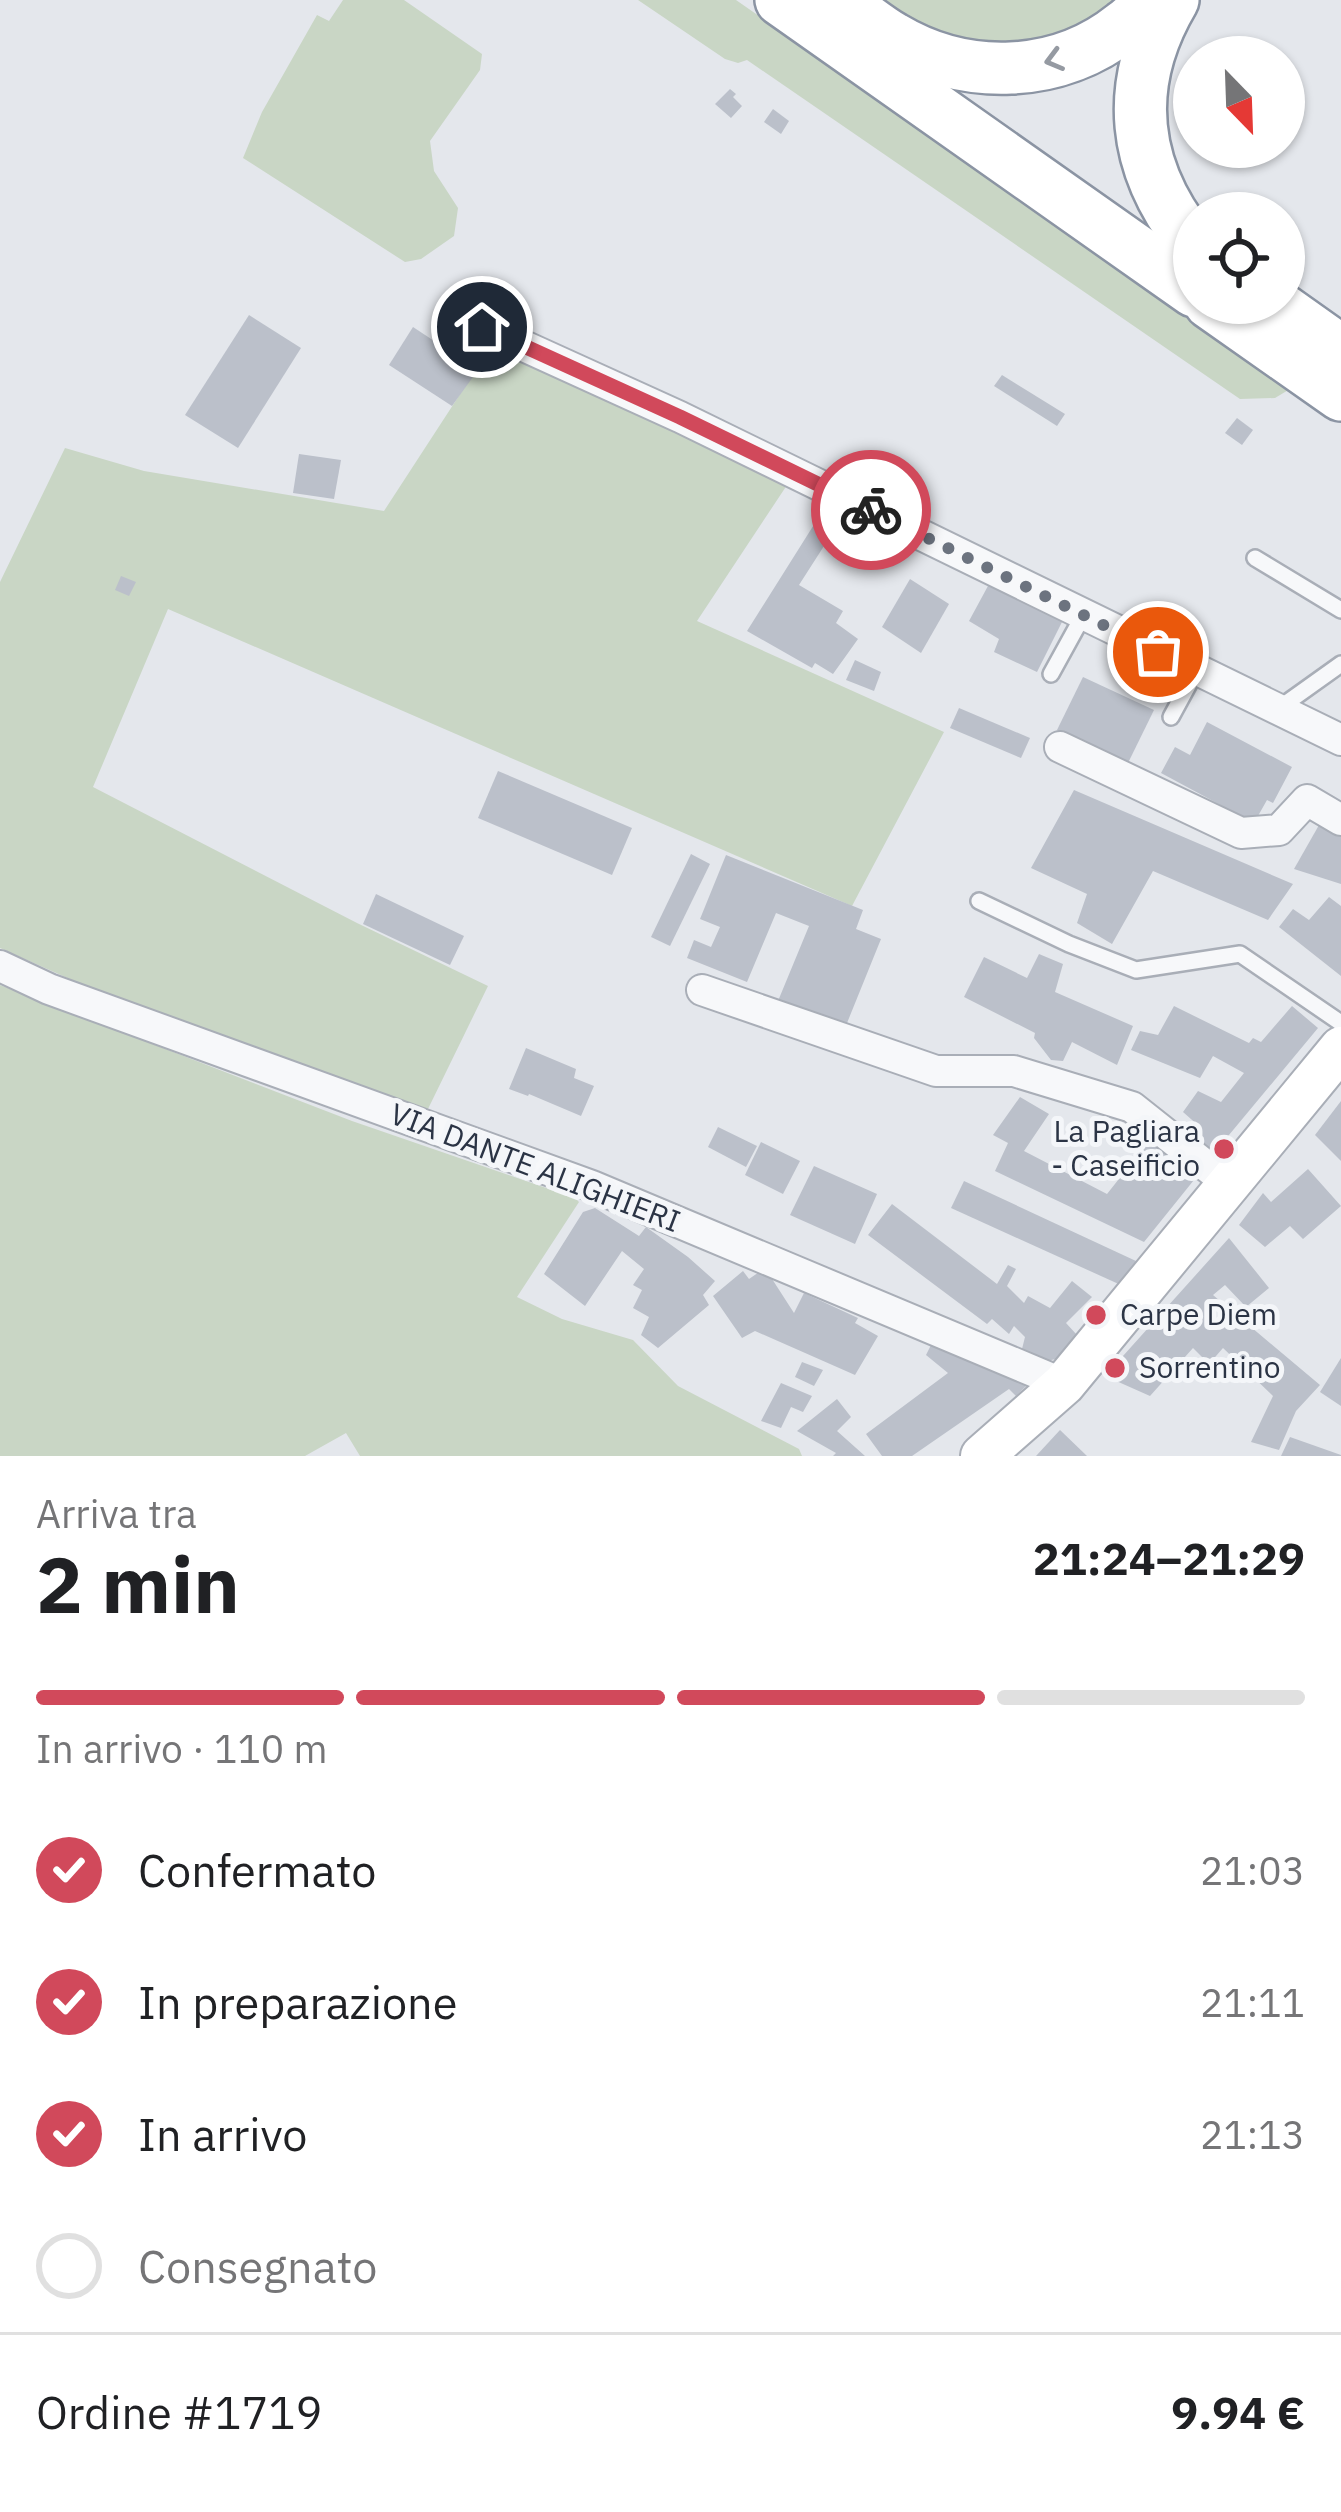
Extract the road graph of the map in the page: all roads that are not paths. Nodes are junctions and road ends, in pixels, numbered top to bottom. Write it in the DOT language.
graph roads {
  1 [pos="781,0"];
  2 [pos="815,0"];
  3 [pos="839,0"];
  4 [pos="1152,0"];
  5 [pos="1173,0"];
  6 [pos="1173,219"];
  7 [pos="1173,254"];
  8 [pos="1173,276"];
  9 [pos="1248,324"];
  10 [pos="1269,324"];
  11 [pos="1291,324"];
  12 [pos="482,327"];
  13 [pos="1330,369"];
  14 [pos="1255,558"];
  15 [pos="1341,610"];
  16 [pos="1084,614"];
  17 [pos="1341,664"];
  18 [pos="1196,670"];
  19 [pos="1051,674"];
  20 [pos="1278,709"];
  21 [pos="1171,716"];
  22 [pos="1341,740"];
  23 [pos="1060,748"];
  24 [pos="1341,820"];
  25 [pos="979,902"];
  26 [pos="0,966"];
  27 [pos="702,990"];
  28 [pos="1341,1023"];
  29 [pos="1341,1048"];
  30 [pos="1228,1184"];
  31 [pos="1064,1384"];
  32 [pos="982,1456"];
  1 -- 8 [label="highway"];
  2 -- 7 [label="highway"];
  4 -- 3 [label="highway, one-way"];
  5 -- 6 [label="highway"];
  9 -- 13 [label="highway"];
  10 -- 13 [label="highway"];
  11 -- 13 [label="highway"];
  12 -- 16 [label="street"];
  14 -- 15 [label="lane"];
  16 -- 18 [label="street"];
  16 -- 19 [label="lane"];
  17 -- 20 [label="lane"];
  18 -- 20 [label="street"];
  18 -- 21 [label="lane"];
  20 -- 22 [label="street"];
  23 -- 24 [label="street"];
  25 -- 28 [label="lane"];
  26 -- 31 [label="street, VIA DANTE ALIGHIERI"];
  27 -- 30 [label="street"];
  29 -- 30 [label="main road"];
  30 -- 31 [label="main road"];
  31 -- 32 [label="main road"];
}
